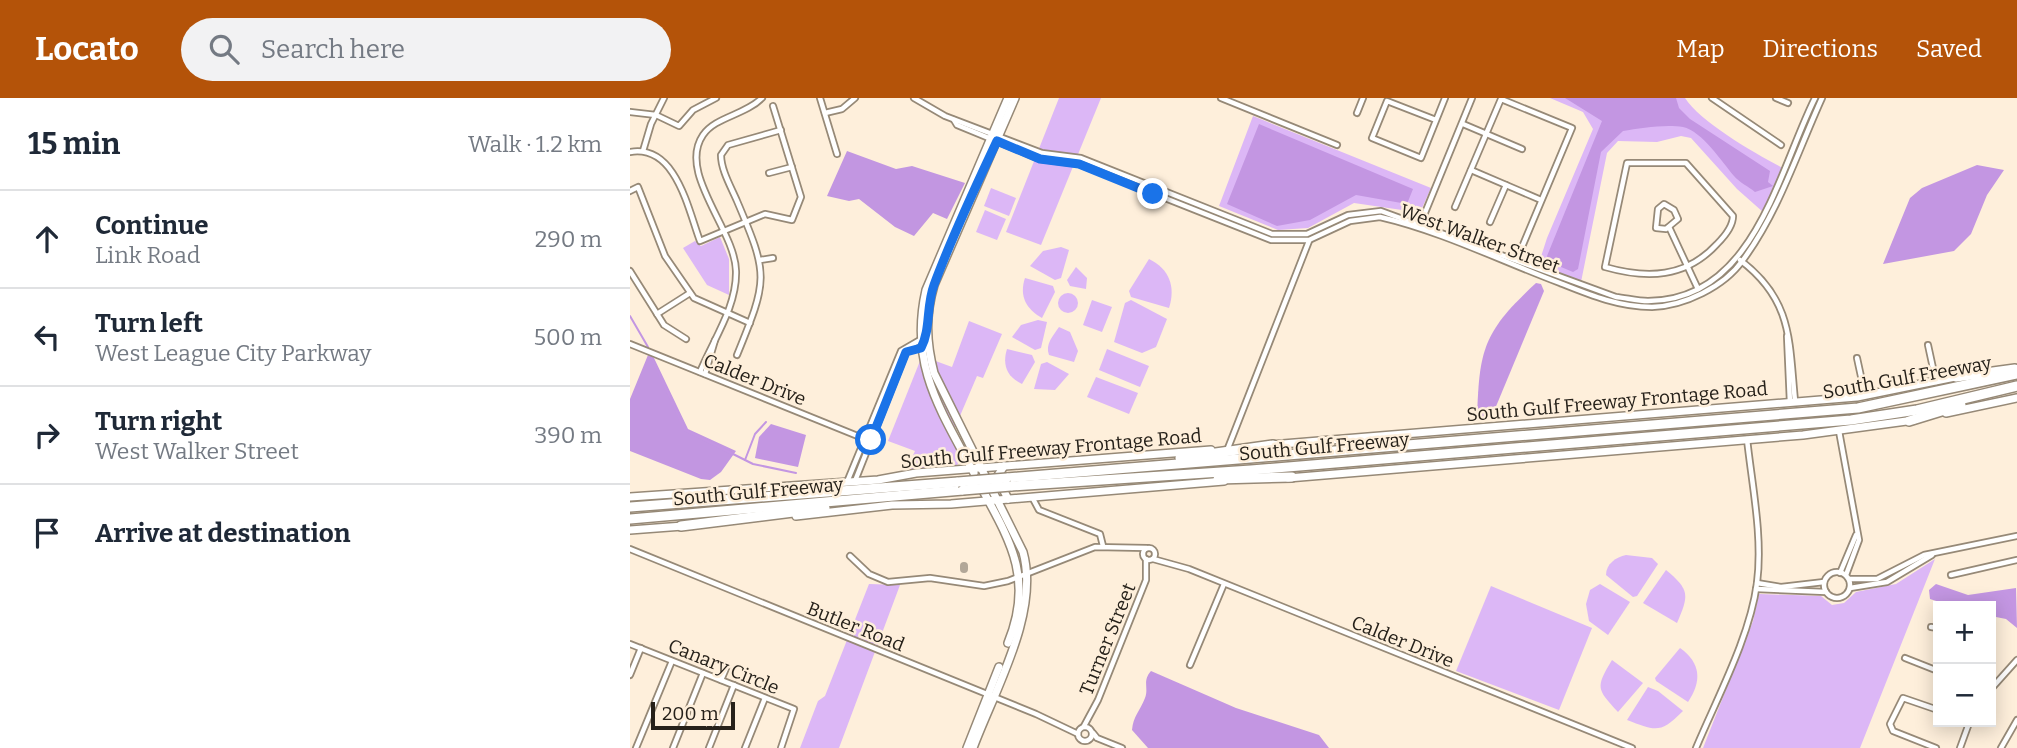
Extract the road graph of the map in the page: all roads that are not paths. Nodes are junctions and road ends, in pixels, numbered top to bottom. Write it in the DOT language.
graph roads {
  1 [pos="664,98"];
  2 [pos="716,98"];
  3 [pos="762,98"];
  4 [pos="820,98"];
  5 [pos="855,98"];
  6 [pos="914,98"];
  7 [pos="1009,98"];
  8 [pos="1015,98"];
  9 [pos="1221,98"];
  10 [pos="1363,98"];
  11 [pos="1445,98"];
  12 [pos="1472,98"];
  13 [pos="1712,98"];
  14 [pos="1776,98"];
  15 [pos="1815,98"];
  16 [pos="1822,98"];
  17 [pos="1501,99"];
  18 [pos="1718,100"];
  19 [pos="1788,103"];
  20 [pos="772,106"];
  21 [pos="630,112"];
  22 [pos="825,113"];
  23 [pos="1357,113"];
  24 [pos="656,116"];
  25 [pos="1436,120"];
  26 [pos="1463,124"];
  27 [pos="782,130"];
  28 [pos="1486,134"];
  29 [pos="995,137"];
  30 [pos="1336,145"];
  31 [pos="1781,145"];
  32 [pos="1521,149"];
  33 [pos="630,152"];
  34 [pos="643,152"];
  35 [pos="837,154"];
  36 [pos="792,167"];
  37 [pos="1471,170"];
  38 [pos="769,173"];
  39 [pos="1506,185"];
  40 [pos="630,191"];
  41 [pos="1541,200"];
  42 [pos="1455,207"];
  43 [pos="746,222"];
  44 [pos="1490,222"];
  45 [pos="1419,226"];
  46 [pos="1669,227"];
  47 [pos="724,231"];
  48 [pos="1308,237"];
  49 [pos="1522,247"];
  50 [pos="1491,253"];
  51 [pos="773,258"];
  52 [pos="1737,258"];
  53 [pos="760,260"];
  54 [pos="1742,262"];
  55 [pos="1688,267"];
  56 [pos="630,271"];
  57 [pos="1699,291"];
  58 [pos="690,293"];
  59 [pos="1616,297"];
  60 [pos="1610,302"];
  61 [pos="726,313"];
  62 [pos="657,314"];
  63 [pos="750,323"];
  64 [pos="686,339"];
  65 [pos="631,344"];
  66 [pos="1928,345"];
  67 [pos="920,346"];
  68 [pos="630,351"];
  69 [pos="737,355"];
  70 [pos="1857,358"];
  71 [pos="2017,366"];
  72 [pos="702,373"];
  73 [pos="2017,374"];
  74 [pos="1956,377"];
  75 [pos="1936,382"];
  76 [pos="2017,388"];
  77 [pos="1866,396"];
  78 [pos="2017,398"];
  79 [pos="1792,402"];
  80 [pos="882,403"];
  81 [pos="1909,421"];
  82 [pos="1839,431"];
  83 [pos="1747,439"];
  84 [pos="867,440"];
  85 [pos="1273,445"];
  86 [pos="1228,448"];
  87 [pos="964,452"];
  88 [pos="1004,466"];
  89 [pos="981,468"];
  90 [pos="972,469"];
  91 [pos="958,470"];
  92 [pos="1102,470"];
  93 [pos="1292,477"];
  94 [pos="851,482"];
  95 [pos="1009,482"];
  96 [pos="1066,484"];
  97 [pos="961,486"];
  98 [pos="776,488"];
  99 [pos="885,488"];
  100 [pos="630,497"];
  101 [pos="1032,497"];
  102 [pos="874,498"];
  103 [pos="1008,499"];
  104 [pos="992,500"];
  105 [pos="962,503"];
  106 [pos="630,507"];
  107 [pos="630,519"];
  108 [pos="681,526"];
  109 [pos="630,530"];
  110 [pos="2017,536"];
  111 [pos="1103,546"];
  112 [pos="1133,548"];
  113 [pos="1147,548"];
  114 [pos="630,549"];
  115 [pos="1155,552"];
  116 [pos="1936,553"];
  117 [pos="850,556"];
  118 [pos="1148,558"];
  119 [pos="1164,560"];
  120 [pos="2017,560"];
  121 [pos="1024,574"];
  122 [pos="1951,575"];
  123 [pos="1845,576"];
  124 [pos="1825,582"];
  125 [pos="1224,584"];
  126 [pos="1756,586"];
  127 [pos="1850,589"];
  128 [pos="1826,592"];
  129 [pos="630,643"];
  130 [pos="641,648"];
  131 [pos="1905,657"];
  132 [pos="672,661"];
  133 [pos="2016,664"];
  134 [pos="1189,665"];
  135 [pos="727,666"];
  136 [pos="1933,669"];
  137 [pos="703,673"];
  138 [pos="630,675"];
  139 [pos="721,680"];
  140 [pos="1996,684"];
  141 [pos="734,685"];
  142 [pos="990,695"];
  143 [pos="765,698"];
  144 [pos="1933,708"];
  145 [pos="2017,720"];
  146 [pos="1966,727"];
  147 [pos="1085,730"];
  148 [pos="1097,738"];
  149 [pos="1087,740"];
  150 [pos="1615,745"];
  151 [pos="1924,746"];
  152 [pos="1088,747"];
  153 [pos="636,748"];
  154 [pos="673,748"];
  155 [pos="709,748"];
  156 [pos="744,748"];
  157 [pos="781,748"];
  158 [pos="969,748"];
  159 [pos="1122,748"];
  160 [pos="1632,748"];
  161 [pos="1696,748"];
  162 [pos="1936,748"];
  163 [pos="1960,748"];
  164 [pos="2001,748"];
  1 -- 24 [label="street"];
  2 -- 24 [label="street"];
  3 -- 47 [label="street"];
  4 -- 22 [label="street"];
  5 -- 22 [label="street"];
  6 -- 29 [label="street, West Walker Street"];
  7 -- 29 [label="main road"];
  8 -- 29 [label="main road"];
  9 -- 30 [label="street"];
  10 -- 23 [label="street"];
  11 -- 25 [label="street"];
  12 -- 26 [label="street"];
  13 -- 18 [label="street"];
  14 -- 19 [label="street"];
  15 -- 52 [label="street, West Walker Street"];
  16 -- 54 [label="street, West Walker Street"];
  17 -- 28 [label="street"];
  17 -- 41 [label="street"];
  18 -- 31 [label="street"];
  20 -- 27 [label="street"];
  21 -- 24 [label="street"];
  22 -- 35 [label="street"];
  24 -- 34 [label="street"];
  25 -- 25 [label="street"];
  26 -- 28 [label="street"];
  26 -- 45 [label="street"];
  27 -- 36 [label="street"];
  27 -- 43 [label="street"];
  28 -- 32 [label="street"];
  28 -- 37 [label="street"];
  29 -- 48 [label="street, West Walker Street"];
  29 -- 67 [label="main road"];
  33 -- 34 [label="street"];
  34 -- 47 [label="street"];
  36 -- 38 [label="street"];
  36 -- 43 [label="street"];
  37 -- 39 [label="street"];
  37 -- 42 [label="street"];
  39 -- 41 [label="street"];
  39 -- 44 [label="street"];
  40 -- 58 [label="street"];
  41 -- 49 [label="street"];
  43 -- 47 [label="street"];
  43 -- 53 [label="street"];
  45 -- 48 [label="street, West Walker Street"];
  45 -- 50 [label="street, West Walker Street"];
  46 -- 46 [label="street"];
  46 -- 55 [label="street"];
  47 -- 61 [label="street"];
  48 -- 86 [label="street"];
  50 -- 59 [label="street, West Walker Street"];
  50 -- 60 [label="street, West Walker Street"];
  51 -- 53 [label="street"];
  52 -- 54 [label="street"];
  52 -- 57 [label="street, West Walker Street"];
  53 -- 63 [label="street"];
  54 -- 57 [label="street, West Walker Street"];
  54 -- 79 [label="street"];
  55 -- 55 [label="street"];
  55 -- 57 [label="street"];
  56 -- 62 [label="street"];
  57 -- 59 [label="street, West Walker Street"];
  57 -- 60 [label="street, West Walker Street"];
  58 -- 61 [label="street"];
  58 -- 62 [label="street"];
  59 -- 60 [label="street"];
  61 -- 63 [label="street"];
  61 -- 72 [label="street"];
  62 -- 64 [label="street"];
  63 -- 69 [label="street"];
  65 -- 68 [label="street"];
  65 -- 72 [label="street, Calder Drive"];
  66 -- 75 [label="street"];
  67 -- 80 [label="street"];
  67 -- 80 [label="street"];
  67 -- 87 [label="main road"];
  67 -- 89 [label="main road"];
  70 -- 77 [label="street"];
  71 -- 74 [label="highway"];
  72 -- 84 [label="street, Calder Drive"];
  73 -- 92 [label="highway, South Gulf Freeway"];
  74 -- 75 [label="main road, South Gulf Freeway Frontage Road"];
  75 -- 77 [label="main road, South Gulf Freeway Frontage Road"];
  76 -- 81 [label="highway"];
  76 -- 96 [label="highway, South Gulf Freeway"];
  77 -- 79 [label="main road, South Gulf Freeway Frontage Road"];
  78 -- 81 [label="main road"];
  79 -- 85 [label="main road, South Gulf Freeway Frontage Road"];
  80 -- 84 [label="street"];
  81 -- 82 [label="main road"];
  82 -- 83 [label="main road"];
  82 -- 123 [label="street"];
  83 -- 93 [label="main road"];
  83 -- 126 [label="street"];
  84 -- 94 [label="street"];
  85 -- 86 [label="main road, South Gulf Freeway Frontage Road"];
  85 -- 92 [label="highway"];
  86 -- 88 [label="main road, South Gulf Freeway Frontage Road"];
  87 -- 90 [label="main road"];
  87 -- 91 [label="main road"];
  88 -- 89 [label="main road, South Gulf Freeway Frontage Road"];
  88 -- 103 [label="main road"];
  89 -- 90 [label="main road, South Gulf Freeway Frontage Road"];
  89 -- 104 [label="main road"];
  90 -- 91 [label="main road, South Gulf Freeway Frontage Road"];
  90 -- 104 [label="main road"];
  91 -- 94 [label="main road, South Gulf Freeway Frontage Road"];
  91 -- 105 [label="main road"];
  92 -- 95 [label="highway, South Gulf Freeway"];
  93 -- 96 [label="highway"];
  93 -- 101 [label="main road"];
  94 -- 98 [label="main road, South Gulf Freeway Frontage Road"];
  95 -- 96 [label="highway, South Gulf Freeway"];
  95 -- 97 [label="highway, South Gulf Freeway, bridge"];
  97 -- 99 [label="highway, South Gulf Freeway"];
  97 -- 102 [label="highway, South Gulf Freeway"];
  98 -- 99 [label="highway"];
  98 -- 100 [label="main road, South Gulf Freeway Frontage Road"];
  99 -- 106 [label="highway, South Gulf Freeway"];
  101 -- 103 [label="main road"];
  101 -- 111 [label="street"];
  102 -- 107 [label="highway, South Gulf Freeway"];
  102 -- 108 [label="highway"];
  103 -- 104 [label="main road"];
  104 -- 105 [label="main road"];
  104 -- 121 [label="main road"];
  105 -- 108 [label="main road"];
  108 -- 109 [label="main road"];
  110 -- 116 [label="street"];
  111 -- 112 [label="street"];
  111 -- 121 [label="street"];
  112 -- 113 [label="street"];
  112 -- 118 [label="street, Calder Drive"];
  113 -- 115 [label="street, Calder Drive"];
  113 -- 118 [label="street"];
  114 -- 142 [label="street, Butler Road"];
  115 -- 118 [label="street"];
  115 -- 119 [label="street, Calder Drive"];
  116 -- 123 [label="street"];
  116 -- 127 [label="street"];
  117 -- 121 [label="street"];
  118 -- 119 [label="street, Calder Drive"];
  118 -- 147 [label="street, Turner Street"];
  119 -- 125 [label="street, Calder Drive"];
  120 -- 122 [label="street"];
  121 -- 142 [label="main road"];
  123 -- 124 [label="street"];
  123 -- 127 [label="street"];
  124 -- 126 [label="street"];
  124 -- 128 [label="street"];
  125 -- 134 [label="street"];
  125 -- 150 [label="street, Calder Drive"];
  126 -- 128 [label="street"];
  126 -- 161 [label="street"];
  127 -- 128 [label="street"];
  129 -- 130 [label="street, Canary Circle"];
  130 -- 132 [label="street, Canary Circle"];
  130 -- 138 [label="street"];
  131 -- 136 [label="street"];
  132 -- 137 [label="street, Canary Circle"];
  132 -- 153 [label="street"];
  133 -- 140 [label="street"];
  135 -- 139 [label="street"];
  137 -- 139 [label="street, Canary Circle"];
  137 -- 154 [label="street"];
  139 -- 141 [label="street, Canary Circle"];
  141 -- 143 [label="street, Canary Circle"];
  141 -- 155 [label="street"];
  142 -- 147 [label="street, Butler Road"];
  142 -- 158 [label="main road"];
  143 -- 156 [label="street"];
  143 -- 157 [label="street, Canary Circle"];
  144 -- 151 [label="street"];
  145 -- 164 [label="street"];
  146 -- 163 [label="street"];
  147 -- 148 [label="street, Butler Road"];
  147 -- 149 [label="street"];
  147 -- 149 [label="street"];
  148 -- 149 [label="street, Butler Road"];
  148 -- 159 [label="street, Butler Road"];
  149 -- 152 [label="street"];
  150 -- 160 [label="street, Calder Drive"];
  151 -- 162 [label="street"];
}
